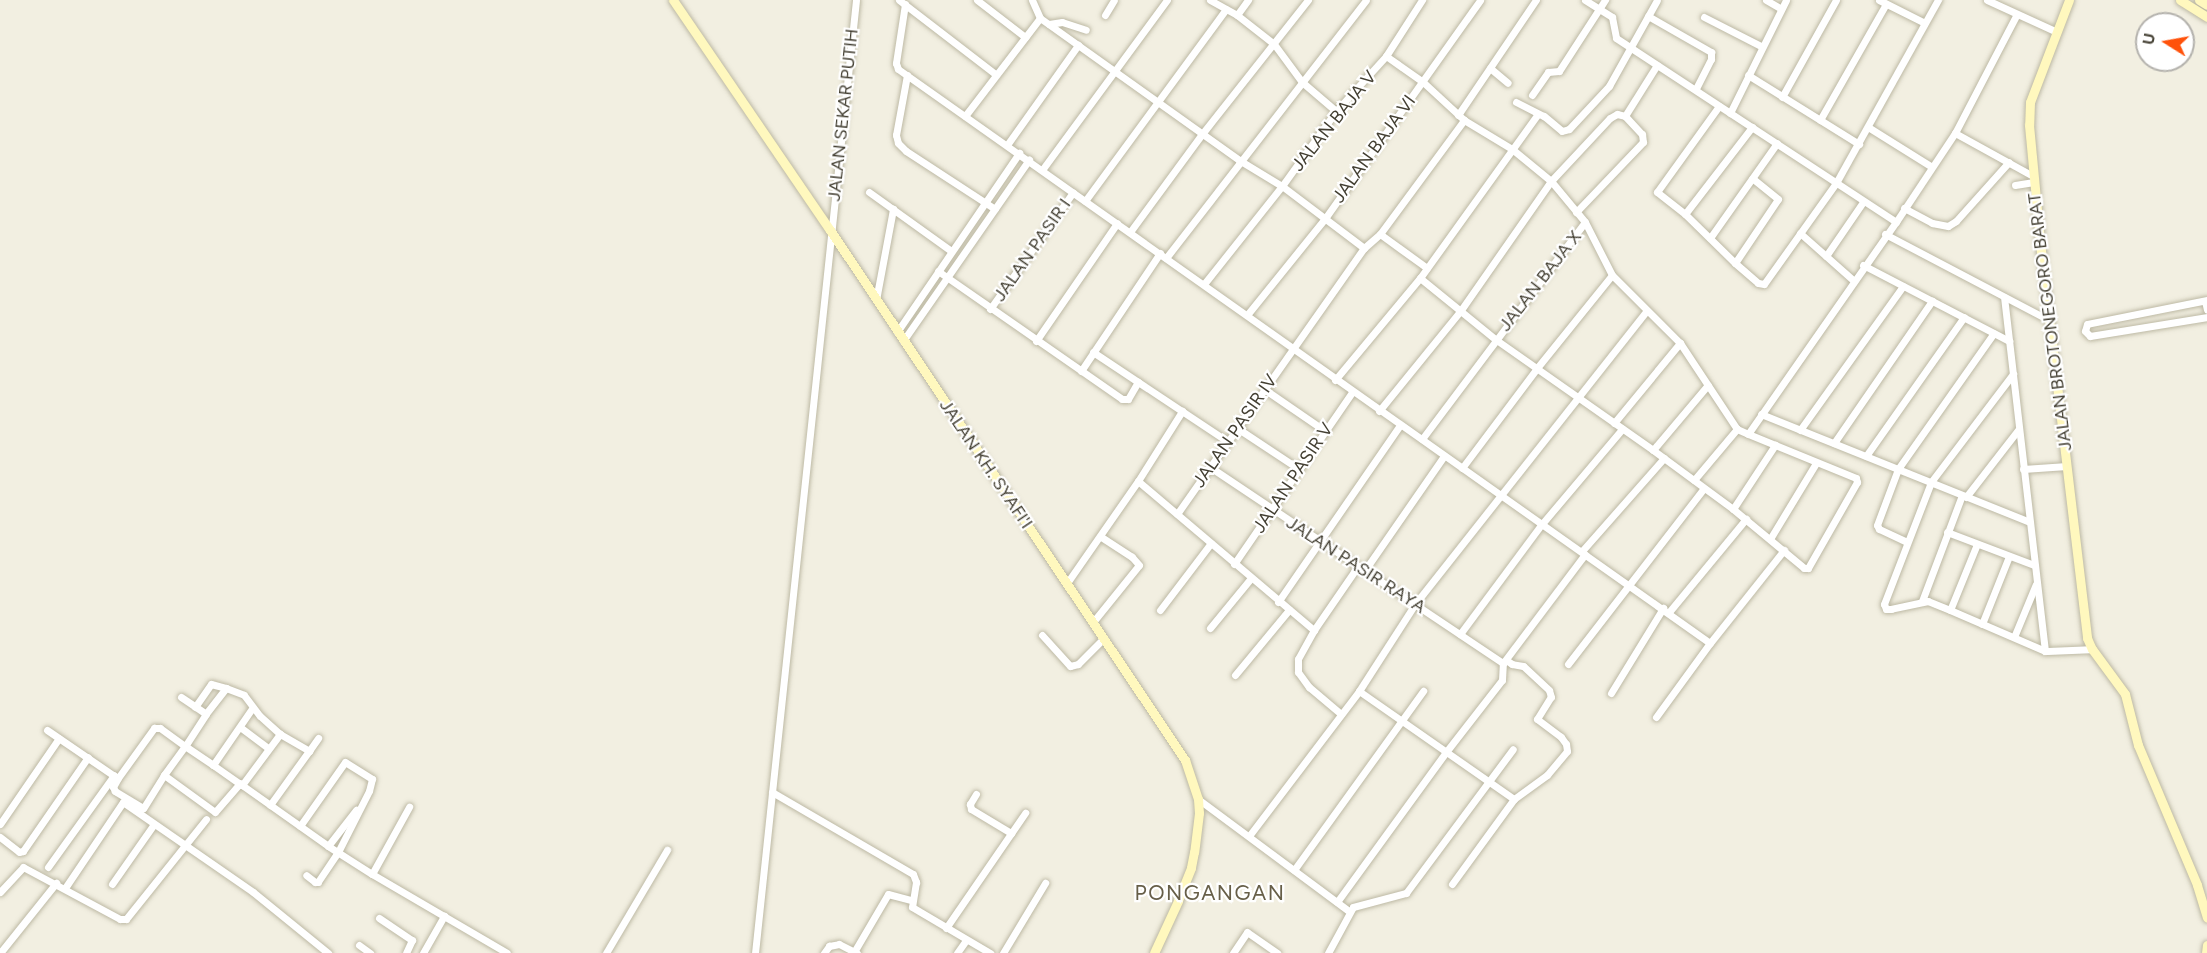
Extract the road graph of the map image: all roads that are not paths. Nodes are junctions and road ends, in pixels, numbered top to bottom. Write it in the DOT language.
graph roads {
  1 [pos="673,0"];
  2 [pos="856,0"];
  3 [pos="977,0"];
  4 [pos="1032,0"];
  5 [pos="1114,0"];
  6 [pos="1167,0"];
  7 [pos="1210,0"];
  8 [pos="1248,0"];
  9 [pos="1308,0"];
  10 [pos="1366,0"];
  11 [pos="1422,0"];
  12 [pos="1480,0"];
  13 [pos="1536,0"];
  14 [pos="1585,0"];
  15 [pos="1605,0"];
  16 [pos="1657,0"];
  17 [pos="1766,0"];
  18 [pos="1786,0"];
  19 [pos="1836,0"];
  20 [pos="1938,0"];
  21 [pos="1987,0"];
  22 [pos="2069,0"];
  23 [pos="2180,0"];
  24 [pos="2199,0"];
  25 [pos="902,2"];
  26 [pos="1882,2"];
  27 [pos="2207,5"];
  28 [pos="1780,8"];
  29 [pos="1226,9"];
  30 [pos="1599,9"];
  31 [pos="2017,14"];
  32 [pos="1105,15"];
  33 [pos="1237,15"];
  34 [pos="1648,16"];
  35 [pos="1704,17"];
  36 [pos="2207,17"];
  37 [pos="1040,18"];
  38 [pos="1925,23"];
  39 [pos="1049,24"];
  40 [pos="1086,30"];
  41 [pos="2057,32"];
  42 [pos="1025,37"];
  43 [pos="1274,44"];
  44 [pos="1078,45"];
  45 [pos="1761,46"];
  46 [pos="1632,48"];
  47 [pos="1386,56"];
  48 [pos="1657,65"];
  49 [pos="1490,68"];
  50 [pos="1115,71"];
  51 [pos="995,74"];
  52 [pos="907,75"];
  53 [pos="1748,75"];
  54 [pos="1302,82"];
  55 [pos="1423,82"];
  56 [pos="1508,83"];
  57 [pos="1696,89"];
  58 [pos="1532,95"];
  59 [pos="1782,97"];
  60 [pos="1158,102"];
  61 [pos="1516,102"];
  62 [pos="1719,106"];
  63 [pos="1336,111"];
  64 [pos="1730,113"];
  65 [pos="1538,115"];
  66 [pos="965,116"];
  67 [pos="1625,116"];
  68 [pos="1461,118"];
  69 [pos="1820,120"];
  70 [pos="1752,127"];
  71 [pos="1868,127"];
  72 [pos="1955,133"];
  73 [pos="1202,134"];
  74 [pos="1776,144"];
  75 [pos="1859,144"];
  76 [pos="1007,145"];
  77 [pos="1512,148"];
  78 [pos="1019,153"];
  79 [pos="1029,160"];
  80 [pos="1239,160"];
  81 [pos="2009,162"];
  82 [pos="1932,167"];
  83 [pos="1042,170"];
  84 [pos="1752,178"];
  85 [pos="2033,179"];
  86 [pos="1551,181"];
  87 [pos="1836,183"];
  88 [pos="2014,185"];
  89 [pos="1282,186"];
  90 [pos="869,192"];
  91 [pos="1073,192"];
  92 [pos="985,201"];
  93 [pos="1085,201"];
  94 [pos="1863,202"];
  95 [pos="1904,208"];
  96 [pos="893,209"];
  97 [pos="995,209"];
  98 [pos="1576,212"];
  99 [pos="1685,214"];
  100 [pos="1326,217"];
  101 [pos="1585,222"];
  102 [pos="1896,222"];
  103 [pos="1117,223"];
  104 [pos="830,230"];
  105 [pos="1130,232"];
  106 [pos="1800,233"];
  107 [pos="1380,234"];
  108 [pos="1885,234"];
  109 [pos="1710,238"];
  110 [pos="1364,248"];
  111 [pos="951,251"];
  112 [pos="1163,256"];
  113 [pos="1826,256"];
  114 [pos="1735,263"];
  115 [pos="1863,265"];
  116 [pos="1427,268"];
  117 [pos="938,271"];
  118 [pos="1612,275"];
  119 [pos="947,278"];
  120 [pos="1420,278"];
  121 [pos="1853,280"];
  122 [pos="1204,285"];
  123 [pos="1903,286"];
  124 [pos="2004,297"];
  125 [pos="876,300"];
  126 [pos="2206,300"];
  127 [pos="1932,301"];
  128 [pos="990,309"];
  129 [pos="1461,310"];
  130 [pos="2207,310"];
  131 [pos="1647,312"];
  132 [pos="1247,315"];
  133 [pos="1964,317"];
  134 [pos="2207,317"];
  135 [pos="2049,320"];
  136 [pos="897,332"];
  137 [pos="1994,333"];
  138 [pos="1495,339"];
  139 [pos="1036,340"];
  140 [pos="903,341"];
  141 [pos="2009,341"];
  142 [pos="1680,343"];
  143 [pos="1293,348"];
  144 [pos="1093,352"];
  145 [pos="1537,368"];
  146 [pos="1081,371"];
  147 [pos="2013,374"];
  148 [pos="1335,380"];
  149 [pos="1138,382"];
  150 [pos="1708,385"];
  151 [pos="1264,389"];
  152 [pos="1352,392"];
  153 [pos="1577,397"];
  154 [pos="1182,411"];
  155 [pos="1379,411"];
  156 [pos="1761,414"];
  157 [pos="1614,423"];
  158 [pos="1400,424"];
  159 [pos="1237,428"];
  160 [pos="1622,429"];
  161 [pos="1737,429"];
  162 [pos="1800,430"];
  163 [pos="2018,430"];
  164 [pos="1325,431"];
  165 [pos="1748,434"];
  166 [pos="1422,439"];
  167 [pos="1227,441"];
  168 [pos="1834,443"];
  169 [pos="1775,446"];
  170 [pos="1653,450"];
  171 [pos="1444,456"];
  172 [pos="1866,456"];
  173 [pos="1664,458"];
  174 [pos="1816,463"];
  175 [pos="2067,466"];
  176 [pos="1210,467"];
  177 [pos="1462,468"];
  178 [pos="1299,469"];
  179 [pos="1898,469"];
  180 [pos="2023,469"];
  181 [pos="1694,480"];
  182 [pos="1138,481"];
  183 [pos="1931,482"];
  184 [pos="1704,488"];
  185 [pos="1964,496"];
  186 [pos="1502,497"];
  187 [pos="1272,509"];
  188 [pos="1732,509"];
  189 [pos="1177,514"];
  190 [pos="1746,519"];
  191 [pos="2029,522"];
  192 [pos="1541,525"];
  193 [pos="1947,532"];
  194 [pos="1100,536"];
  195 [pos="1770,539"];
  196 [pos="1319,540"];
  197 [pos="1908,542"];
  198 [pos="1211,543"];
  199 [pos="1977,544"];
  200 [pos="1784,550"];
  201 [pos="1584,553"];
  202 [pos="2009,556"];
  203 [pos="1234,564"];
  204 [pos="2034,565"];
  205 [pos="1362,568"];
  206 [pos="1251,578"];
  207 [pos="1067,583"];
  208 [pos="1628,583"];
  209 [pos="2036,584"];
  210 [pos="1922,601"];
  211 [pos="1278,602"];
  212 [pos="1415,604"];
  213 [pos="1161,610"];
  214 [pos="1289,610"];
  215 [pos="1666,610"];
  216 [pos="1950,610"];
  217 [pos="1093,622"];
  218 [pos="1982,624"];
  219 [pos="1210,627"];
  220 [pos="1314,630"];
  221 [pos="1460,634"];
  222 [pos="1042,635"];
  223 [pos="2014,637"];
  224 [pos="1104,638"];
  225 [pos="1710,643"];
  226 [pos="2092,648"];
  227 [pos="2045,651"];
  228 [pos="1505,661"];
  229 [pos="1568,664"];
  230 [pos="1234,675"];
  231 [pos="226,688"];
  232 [pos="1359,691"];
  233 [pos="1423,691"];
  234 [pos="1611,693"];
  235 [pos="181,698"];
  236 [pos="195,707"];
  237 [pos="253,707"];
  238 [pos="206,714"];
  239 [pos="1341,714"];
  240 [pos="1656,717"];
  241 [pos="1402,721"];
  242 [pos="240,727"];
  243 [pos="47,730"];
  244 [pos="280,734"];
  245 [pos="59,738"];
  246 [pos="318,738"];
  247 [pos="185,746"];
  248 [pos="268,748"];
  249 [pos="1513,749"];
  250 [pos="309,751"];
  251 [pos="1446,752"];
  252 [pos="88,757"];
  253 [pos="213,765"];
  254 [pos="164,775"];
  255 [pos="116,777"];
  256 [pos="1489,783"];
  257 [pos="241,784"];
  258 [pos="772,792"];
  259 [pos="976,794"];
  260 [pos="1198,799"];
  261 [pos="1514,799"];
  262 [pos="270,805"];
  263 [pos="359,807"];
  264 [pos="409,807"];
  265 [pos="1025,813"];
  266 [pos="206,819"];
  267 [pos="0,824"];
  268 [pos="154,824"];
  269 [pos="300,826"];
  270 [pos="1011,833"];
  271 [pos="1249,836"];
  272 [pos="0,837"];
  273 [pos="186,846"];
  274 [pos="328,846"];
  275 [pos="667,850"];
  276 [pos="338,852"];
  277 [pos="48,867"];
  278 [pos="1294,870"];
  279 [pos="372,874"];
  280 [pos="306,875"];
  281 [pos="56,883"];
  282 [pos="1045,883"];
  283 [pos="112,884"];
  284 [pos="1452,884"];
  285 [pos="65,888"];
  286 [pos="0,892"];
  287 [pos="911,900"];
  288 [pos="1337,902"];
  289 [pos="1349,911"];
  290 [pos="444,916"];
  291 [pos="379,918"];
  292 [pos="2207,918"];
  293 [pos="946,928"];
  294 [pos="966,940"];
  295 [pos="359,945"];
  296 [pos="2207,945"];
  297 [pos="318,950"];
  298 [pos="856,952"];
  299 [pos="0,953"];
  300 [pos="328,953"];
  301 [pos="370,953"];
  302 [pos="406,953"];
  303 [pos="423,953"];
  304 [pos="507,953"];
  305 [pos="606,953"];
  306 [pos="755,953"];
  307 [pos="824,953"];
  308 [pos="957,953"];
  309 [pos="990,953"];
  310 [pos="1003,953"];
  311 [pos="1154,953"];
  312 [pos="1233,953"];
  313 [pos="1277,953"];
  314 [pos="1328,953"];
  315 [pos="2206,953"];
  1 -- 104 [label="main road, JALAN KH. SYAFI'I"];
  2 -- 104 [label="street, JALAN SEKAR PUTIH"];
  3 -- 42 [label="street"];
  4 -- 37 [label="street"];
  5 -- 32 [label="street"];
  6 -- 50 [label="street"];
  7 -- 29 [label="street"];
  8 -- 33 [label="street"];
  9 -- 43 [label="street"];
  10 -- 54 [label="street"];
  11 -- 47 [label="street, JALAN BAJA V"];
  12 -- 55 [label="street, JALAN BAJA VI"];
  13 -- 49 [label="street, JALAN PASIR IV"];
  14 -- 30 [label="street"];
  15 -- 30 [label="street"];
  16 -- 34 [label="street"];
  17 -- 28 [label="street"];
  18 -- 28 [label="street"];
  19 -- 59 [label="street"];
  20 -- 38 [label="street"];
  21 -- 31 [label="street"];
  22 -- 41 [label="main road, JALAN BROTONEGORO BARAT"];
  23 -- 36 [label="main road"];
  24 -- 27 [label="main road"];
  25 -- 51 [label="street"];
  25 -- 52 [label="street"];
  26 -- 38 [label="street"];
  26 -- 69 [label="street"];
  28 -- 45 [label="street"];
  29 -- 33 [label="street"];
  29 -- 60 [label="street"];
  30 -- 46 [label="street"];
  30 -- 58 [label="street"];
  31 -- 41 [label="street"];
  31 -- 72 [label="street"];
  33 -- 43 [label="street"];
  34 -- 46 [label="street"];
  34 -- 57 [label="street"];
  35 -- 45 [label="street"];
  37 -- 39 [label="street"];
  37 -- 42 [label="street"];
  38 -- 71 [label="street"];
  39 -- 40 [label="street"];
  39 -- 44 [label="street"];
  41 -- 85 [label="main road, JALAN BROTONEGORO BARAT"];
  42 -- 51 [label="street"];
  43 -- 54 [label="street"];
  43 -- 73 [label="street"];
  44 -- 50 [label="street"];
  44 -- 76 [label="street"];
  45 -- 53 [label="street"];
  46 -- 48 [label="street"];
  46 -- 65 [label="street"];
  47 -- 55 [label="street"];
  47 -- 63 [label="street, JALAN BAJA V"];
  48 -- 57 [label="street"];
  48 -- 67 [label="street"];
  49 -- 56 [label="street"];
  49 -- 68 [label="street, JALAN PASIR IV"];
  50 -- 60 [label="street"];
  50 -- 83 [label="street"];
  51 -- 66 [label="street"];
  52 -- 66 [label="street"];
  52 -- 92 [label="street"];
  53 -- 59 [label="street"];
  53 -- 64 [label="street"];
  54 -- 63 [label="street"];
  54 -- 80 [label="street"];
  55 -- 68 [label="street"];
  55 -- 100 [label="street, JALAN BAJA VI"];
  57 -- 62 [label="street"];
  59 -- 69 [label="street"];
  60 -- 73 [label="street"];
  60 -- 93 [label="street"];
  61 -- 65 [label="street"];
  62 -- 64 [label="street"];
  62 -- 99 [label="street"];
  63 -- 89 [label="street, JALAN BAJA V"];
  64 -- 70 [label="street"];
  65 -- 77 [label="street"];
  66 -- 76 [label="street"];
  67 -- 86 [label="street"];
  67 -- 98 [label="street"];
  68 -- 77 [label="street"];
  68 -- 107 [label="street, JALAN PASIR IV"];
  69 -- 75 [label="street"];
  70 -- 74 [label="street"];
  70 -- 99 [label="street"];
  71 -- 75 [label="street"];
  71 -- 82 [label="street"];
  72 -- 81 [label="street"];
  72 -- 82 [label="street"];
  73 -- 80 [label="street"];
  73 -- 105 [label="street"];
  74 -- 84 [label="street"];
  74 -- 87 [label="street"];
  75 -- 87 [label="street"];
  76 -- 78 [label="street"];
  77 -- 86 [label="street"];
  77 -- 116 [label="street"];
  78 -- 79 [label="street"];
  78 -- 92 [label="street"];
  79 -- 83 [label="street"];
  79 -- 97 [label="street"];
  80 -- 89 [label="street"];
  80 -- 112 [label="street"];
  81 -- 85 [label="street"];
  81 -- 95 [label="street"];
  82 -- 95 [label="street"];
  83 -- 91 [label="street"];
  84 -- 109 [label="street"];
  84 -- 114 [label="street"];
  85 -- 88 [label="street"];
  85 -- 135 [label="main road, JALAN BROTONEGORO BARAT"];
  86 -- 98 [label="street"];
  86 -- 129 [label="street"];
  87 -- 94 [label="street"];
  87 -- 106 [label="street"];
  89 -- 100 [label="street"];
  89 -- 122 [label="street, JALAN BAJA V"];
  90 -- 96 [label="street"];
  91 -- 93 [label="street"];
  91 -- 128 [label="street, JALAN PASIR I"];
  92 -- 97 [label="street"];
  92 -- 111 [label="street"];
  93 -- 103 [label="street"];
  94 -- 102 [label="street"];
  94 -- 113 [label="street"];
  95 -- 102 [label="street"];
  96 -- 111 [label="street"];
  96 -- 125 [label="street"];
  97 -- 119 [label="street"];
  98 -- 101 [label="street"];
  99 -- 109 [label="street"];
  100 -- 110 [label="street"];
  100 -- 132 [label="street, JALAN BAJA VI"];
  101 -- 118 [label="street"];
  101 -- 138 [label="street, JALAN BAJA X"];
  102 -- 108 [label="street"];
  103 -- 105 [label="street"];
  103 -- 139 [label="street"];
  104 -- 125 [label="main road, JALAN KH. SYAFI'I"];
  104 -- 258 [label="street, JALAN SEKAR PUTIH"];
  105 -- 112 [label="street"];
  106 -- 113 [label="street"];
  106 -- 114 [label="street"];
  107 -- 110 [label="street, JALAN PASIR IV"];
  107 -- 116 [label="street"];
  108 -- 115 [label="street"];
  108 -- 124 [label="street"];
  109 -- 114 [label="street"];
  110 -- 143 [label="street, JALAN PASIR IV"];
  111 -- 117 [label="street"];
  112 -- 122 [label="street"];
  112 -- 144 [label="street"];
  113 -- 121 [label="street"];
  115 -- 121 [label="street"];
  115 -- 123 [label="street"];
  116 -- 120 [label="street"];
  117 -- 119 [label="street"];
  117 -- 136 [label="street"];
  118 -- 131 [label="street"];
  118 -- 145 [label="street"];
  119 -- 128 [label="street"];
  119 -- 140 [label="street"];
  120 -- 129 [label="street"];
  120 -- 148 [label="street"];
  121 -- 156 [label="street"];
  122 -- 132 [label="street"];
  123 -- 127 [label="street"];
  123 -- 162 [label="street"];
  124 -- 135 [label="street"];
  124 -- 141 [label="street"];
  125 -- 136 [label="main road, JALAN KH. SYAFI'I"];
  126 -- 130 [label="street"];
  126 -- 134 [label="street"];
  127 -- 133 [label="street"];
  127 -- 168 [label="street"];
  128 -- 139 [label="street"];
  129 -- 138 [label="street"];
  129 -- 155 [label="street"];
  131 -- 142 [label="street"];
  131 -- 153 [label="street"];
  132 -- 143 [label="street"];
  133 -- 137 [label="street"];
  133 -- 172 [label="street"];
  135 -- 175 [label="main road, JALAN BROTONEGORO BARAT"];
  136 -- 140 [label="main road, JALAN KH. SYAFI'I"];
  137 -- 141 [label="street"];
  137 -- 179 [label="street"];
  138 -- 145 [label="street"];
  138 -- 166 [label="street, JALAN BAJA X"];
  139 -- 146 [label="street"];
  140 -- 207 [label="main road, JALAN KH. SYAFI'I"];
  141 -- 147 [label="street"];
  142 -- 150 [label="street"];
  142 -- 157 [label="street"];
  143 -- 148 [label="street"];
  143 -- 151 [label="street, JALAN PASIR IV"];
  144 -- 146 [label="street"];
  144 -- 149 [label="street"];
  145 -- 153 [label="street"];
  145 -- 177 [label="street"];
  146 -- 149 [label="street"];
  147 -- 163 [label="street"];
  147 -- 183 [label="street"];
  148 -- 152 [label="street"];
  149 -- 154 [label="street"];
  150 -- 161 [label="street"];
  150 -- 170 [label="street"];
  151 -- 159 [label="street, JALAN PASIR IV"];
  151 -- 164 [label="street"];
  152 -- 155 [label="street"];
  152 -- 164 [label="street, JALAN PASIR V"];
  153 -- 157 [label="street"];
  153 -- 186 [label="street"];
  154 -- 167 [label="street"];
  154 -- 182 [label="street"];
  155 -- 158 [label="street"];
  156 -- 162 [label="street"];
  156 -- 165 [label="street"];
  157 -- 160 [label="street"];
  158 -- 166 [label="street"];
  158 -- 196 [label="street"];
  159 -- 167 [label="street, JALAN PASIR IV"];
  159 -- 178 [label="street"];
  160 -- 170 [label="street"];
  160 -- 192 [label="street"];
  161 -- 165 [label="street"];
  161 -- 181 [label="street"];
  162 -- 168 [label="street"];
  163 -- 180 [label="street"];
  163 -- 185 [label="street"];
  164 -- 178 [label="street, JALAN PASIR V"];
  165 -- 169 [label="street"];
  166 -- 171 [label="street"];
  167 -- 176 [label="street, JALAN PASIR IV"];
  168 -- 172 [label="street"];
  169 -- 174 [label="street"];
  169 -- 188 [label="street"];
  170 -- 173 [label="street"];
  171 -- 177 [label="street"];
  171 -- 205 [label="street"];
  172 -- 179 [label="street"];
  173 -- 181 [label="street"];
  173 -- 201 [label="street"];
  174 -- 195 [label="street"];
  174 -- 200 [label="street"];
  175 -- 180 [label="street"];
  175 -- 226 [label="main road, JALAN BROTONEGORO BARAT"];
  176 -- 187 [label="street, JALAN PASIR RAYA"];
  176 -- 189 [label="street, JALAN PASIR IV"];
  177 -- 186 [label="street"];
  178 -- 187 [label="street, JALAN PASIR V"];
  179 -- 183 [label="street"];
  179 -- 197 [label="street"];
  180 -- 191 [label="street"];
  181 -- 184 [label="street"];
  182 -- 189 [label="street"];
  182 -- 194 [label="street"];
  183 -- 185 [label="street"];
  183 -- 197 [label="street"];
  184 -- 188 [label="street"];
  184 -- 208 [label="street"];
  185 -- 191 [label="street"];
  185 -- 193 [label="street"];
  186 -- 192 [label="street"];
  186 -- 212 [label="street"];
  187 -- 196 [label="street, JALAN PASIR RAYA"];
  187 -- 203 [label="street, JALAN PASIR V"];
  188 -- 190 [label="street"];
  189 -- 198 [label="street"];
  190 -- 195 [label="street"];
  190 -- 215 [label="street"];
  191 -- 204 [label="street"];
  192 -- 201 [label="street"];
  192 -- 221 [label="street"];
  193 -- 199 [label="street"];
  193 -- 210 [label="street"];
  194 -- 207 [label="street"];
  194 -- 217 [label="street"];
  195 -- 200 [label="street"];
  196 -- 205 [label="street, JALAN PASIR RAYA"];
  196 -- 211 [label="street"];
  197 -- 210 [label="street"];
  198 -- 203 [label="street"];
  198 -- 213 [label="street"];
  199 -- 202 [label="street"];
  199 -- 216 [label="street"];
  200 -- 225 [label="street"];
  201 -- 208 [label="street"];
  201 -- 228 [label="street"];
  202 -- 204 [label="street"];
  202 -- 218 [label="street"];
  203 -- 206 [label="street"];
  204 -- 209 [label="street"];
  205 -- 212 [label="street, JALAN PASIR RAYA"];
  205 -- 220 [label="street"];
  206 -- 211 [label="street"];
  206 -- 219 [label="street"];
  207 -- 217 [label="main road, JALAN KH. SYAFI'I"];
  208 -- 215 [label="street"];
  208 -- 229 [label="street"];
  209 -- 223 [label="street"];
  209 -- 227 [label="street"];
  210 -- 216 [label="street"];
  211 -- 214 [label="street"];
  212 -- 221 [label="street, JALAN PASIR RAYA"];
  212 -- 232 [label="street"];
  214 -- 220 [label="street"];
  214 -- 230 [label="street"];
  215 -- 225 [label="street"];
  215 -- 234 [label="street"];
  216 -- 218 [label="street"];
  217 -- 224 [label="main road, JALAN KH. SYAFI'I"];
  218 -- 223 [label="street"];
  220 -- 239 [label="street"];
  221 -- 228 [label="street, JALAN PASIR RAYA"];
  222 -- 224 [label="street"];
  223 -- 227 [label="street"];
  224 -- 260 [label="main road, JALAN KH. SYAFI'I"];
  225 -- 240 [label="street"];
  226 -- 227 [label="street"];
  226 -- 292 [label="main road"];
  228 -- 251 [label="street"];
  228 -- 261 [label="street, JALAN PASIR RAYA"];
  231 -- 236 [label="street"];
  231 -- 237 [label="street"];
  231 -- 238 [label="street"];
  232 -- 239 [label="street"];
  232 -- 241 [label="street"];
  233 -- 241 [label="street"];
  235 -- 236 [label="street"];
  236 -- 238 [label="street"];
  237 -- 242 [label="street"];
  237 -- 244 [label="street"];
  238 -- 247 [label="street"];
  239 -- 271 [label="street"];
  241 -- 251 [label="street"];
  241 -- 278 [label="street"];
  242 -- 248 [label="street"];
  242 -- 253 [label="street"];
  243 -- 245 [label="street"];
  244 -- 248 [label="street"];
  244 -- 250 [label="street"];
  245 -- 252 [label="street"];
  245 -- 267 [label="street"];
  246 -- 250 [label="street"];
  247 -- 253 [label="street"];
  247 -- 254 [label="street"];
  247 -- 255 [label="street"];
  248 -- 257 [label="street"];
  249 -- 256 [label="street"];
  250 -- 262 [label="street"];
  251 -- 256 [label="street"];
  251 -- 288 [label="street"];
  252 -- 255 [label="street"];
  252 -- 272 [label="street"];
  253 -- 257 [label="street"];
  254 -- 255 [label="street"];
  254 -- 257 [label="street"];
  255 -- 277 [label="street"];
  256 -- 261 [label="street"];
  256 -- 289 [label="street"];
  257 -- 262 [label="street"];
  258 -- 287 [label="street"];
  258 -- 306 [label="street, JALAN SEKAR PUTIH"];
  259 -- 270 [label="street"];
  260 -- 271 [label="street"];
  260 -- 311 [label="main road, JALAN KH. SYAFI'I"];
  261 -- 284 [label="street"];
  262 -- 269 [label="street"];
  263 -- 269 [label="street"];
  263 -- 274 [label="street"];
  263 -- 276 [label="street"];
  264 -- 279 [label="street"];
  265 -- 270 [label="street"];
  266 -- 273 [label="street"];
  268 -- 273 [label="street"];
  268 -- 283 [label="street"];
  268 -- 285 [label="street"];
  269 -- 274 [label="street"];
  270 -- 293 [label="street"];
  271 -- 278 [label="street"];
  273 -- 285 [label="street"];
  273 -- 297 [label="street"];
  274 -- 276 [label="street"];
  275 -- 305 [label="street"];
  276 -- 279 [label="street"];
  276 -- 280 [label="street"];
  278 -- 288 [label="street"];
  279 -- 290 [label="street"];
  281 -- 285 [label="street"];
  281 -- 286 [label="street"];
  281 -- 299 [label="street"];
  282 -- 310 [label="street"];
  287 -- 293 [label="street"];
  287 -- 298 [label="street"];
  288 -- 289 [label="street"];
  289 -- 314 [label="street"];
  290 -- 303 [label="street"];
  290 -- 304 [label="street"];
  291 -- 302 [label="street"];
  293 -- 294 [label="street"];
  294 -- 308 [label="street"];
  294 -- 309 [label="street"];
  295 -- 301 [label="street"];
  296 -- 315 [label="main road"];
  297 -- 300 [label="street"];
  298 -- 307 [label="street"];
  312 -- 313 [label="street"];
}
